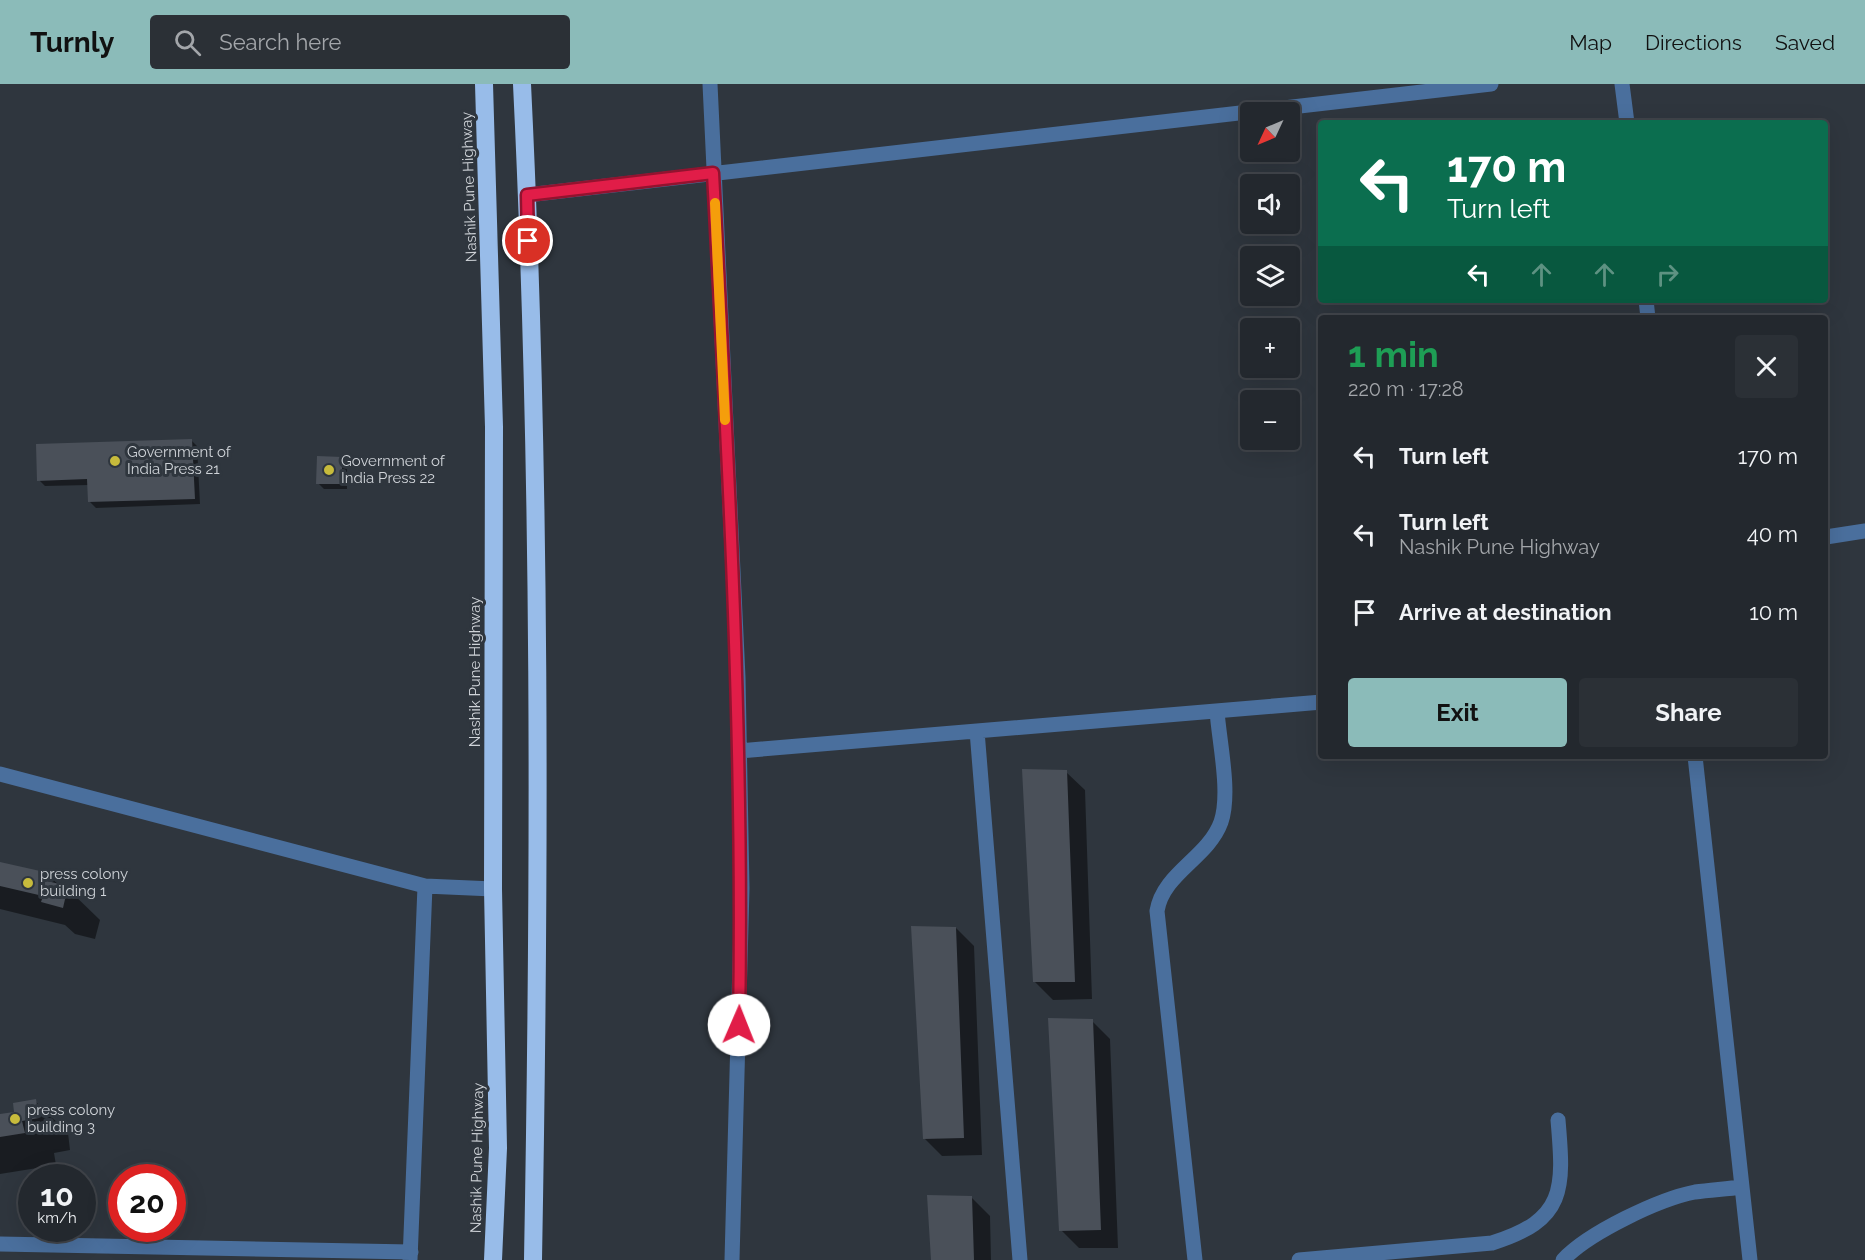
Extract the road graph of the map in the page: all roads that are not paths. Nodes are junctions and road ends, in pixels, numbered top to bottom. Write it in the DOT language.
graph roads {
  1 [pos="484,84"];
  2 [pos="522,84"];
  3 [pos="710,84"];
  4 [pos="1491,84"];
  5 [pos="1622,84"];
  6 [pos="1627,120"];
  7 [pos="713,173"];
  8 [pos="527,195"];
  9 [pos="1865,531"];
  10 [pos="1828,537"];
  11 [pos="1318,702"];
  12 [pos="1217,711"];
  13 [pos="977,731"];
  14 [pos="739,751"];
  15 [pos="1695,759"];
  16 [pos="0,774"];
  17 [pos="425,886"];
  18 [pos="493,889"];
  19 [pos="1558,1120"];
  20 [pos="1742,1187"];
  21 [pos="0,1244"];
  22 [pos="411,1256"];
  23 [pos="493,1260"];
  24 [pos="533,1260"];
  25 [pos="732,1260"];
  26 [pos="1020,1260"];
  27 [pos="1195,1260"];
  28 [pos="1299,1260"];
  29 [pos="1563,1260"];
  30 [pos="1750,1260"];
  1 -- 18 [label="highway, Nashik Pune Highway"];
  2 -- 8 [label="highway"];
  3 -- 7 [label="street"];
  4 -- 7 [label="street"];
  5 -- 6 [label="street"];
  7 -- 8 [label="street"];
  7 -- 14 [label="street"];
  8 -- 24 [label="highway"];
  9 -- 10 [label="street"];
  11 -- 12 [label="street"];
  12 -- 13 [label="street"];
  12 -- 27 [label="street"];
  13 -- 14 [label="street"];
  13 -- 26 [label="street"];
  14 -- 25 [label="street"];
  15 -- 20 [label="street"];
  16 -- 17 [label="street"];
  17 -- 18 [label="street"];
  17 -- 22 [label="street"];
  18 -- 23 [label="highway, Nashik Pune Highway"];
  19 -- 28 [label="street"];
  20 -- 29 [label="street"];
  20 -- 30 [label="street"];
  21 -- 22 [label="street"];
}
